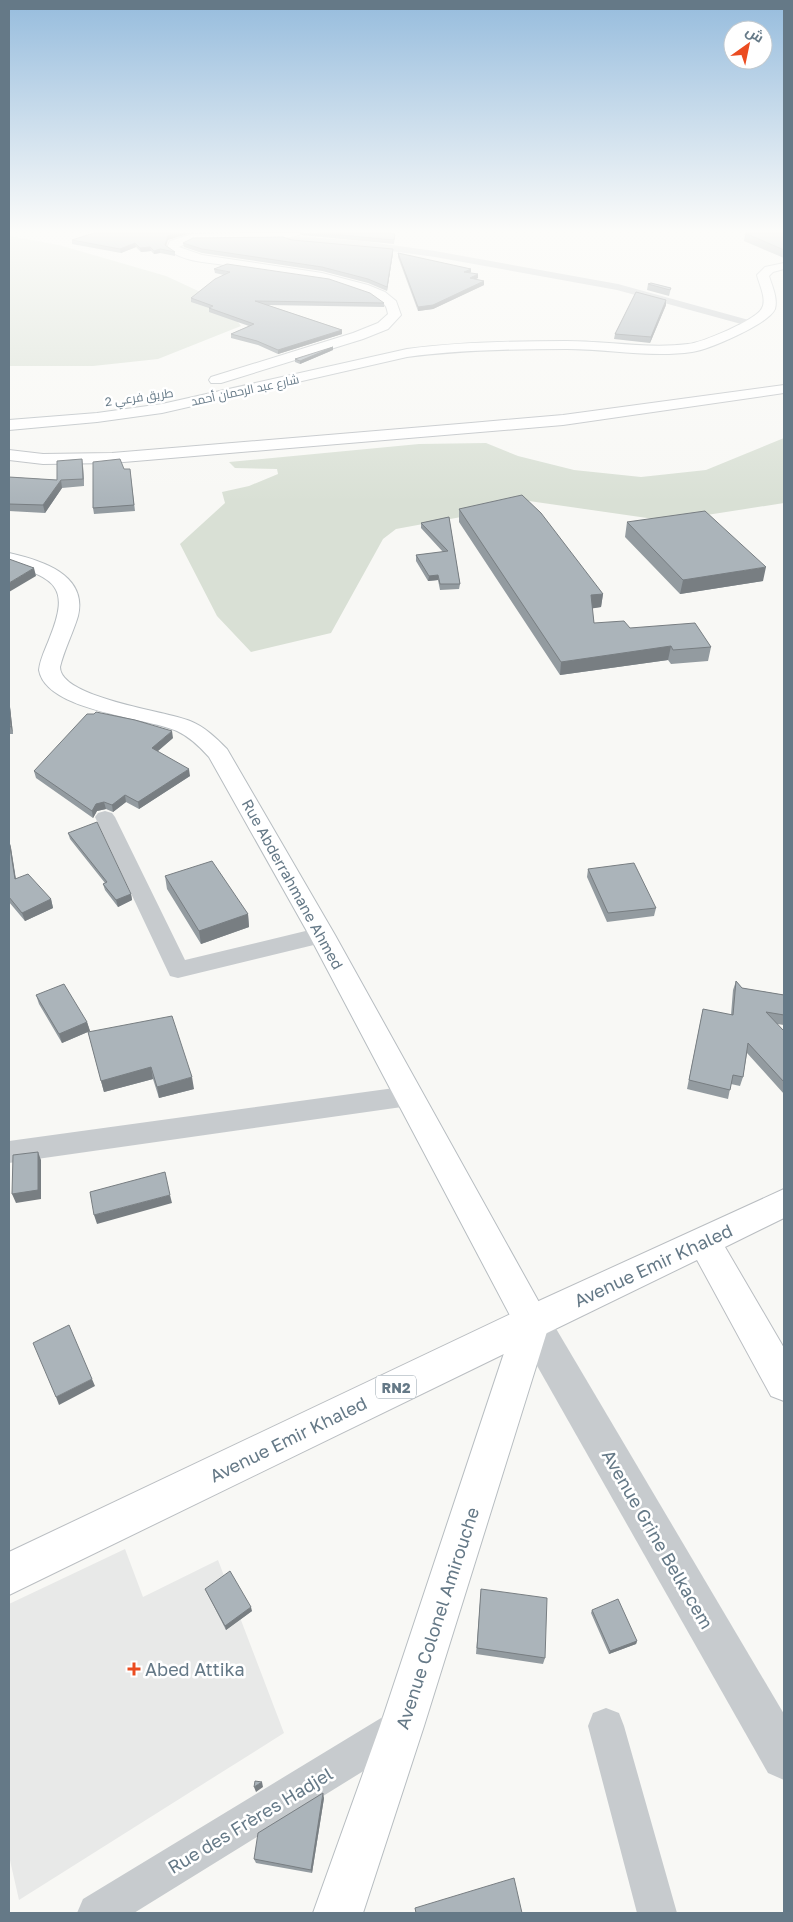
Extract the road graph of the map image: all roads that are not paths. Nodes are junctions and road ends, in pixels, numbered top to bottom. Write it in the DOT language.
graph roads {
  1 [pos="386,323"];
  2 [pos="747,323"];
  3 [pos="752,324"];
  4 [pos="205,384"];
  5 [pos="784,389"];
  6 [pos="175,392"];
  7 [pos="133,400"];
  8 [pos="49,409"];
  9 [pos="32,424"];
  10 [pos="9,425"];
  11 [pos="9,455"];
  12 [pos="42,458"];
  13 [pos="9,461"];
  14 [pos="9,558"];
  15 [pos="105,817"];
  16 [pos="322,935"];
  17 [pos="409,1096"];
  18 [pos="9,1152"];
  19 [pos="784,1203"];
  20 [pos="704,1241"];
  21 [pos="532,1322"];
  22 [pos="784,1383"];
  23 [pos="9,1574"];
  24 [pos="402,1726"];
  25 [pos="606,1726"];
  26 [pos="784,1757"];
  27 [pos="97,1913"];
  28 [pos="338,1913"];
  29 [pos="658,1913"];
  1 -- 4 [label="main road"];
  2 -- 3 [label="street"];
  3 -- 9 [label="main road, شارع عبد الرحمان أحمد"];
  5 -- 12 [label="main road"];
  6 -- 7 [label="main road, طريق فرعي 2"];
  8 -- 9 [label="main road"];
  9 -- 10 [label="main road, شارع عبد الرحمان أحمد"];
  11 -- 12 [label="main road"];
  12 -- 13 [label="main road"];
  14 -- 16 [label="main road, Rue Abderrahmane Ahmed"];
  15 -- 16 [label="street"];
  16 -- 17 [label="main road, Rue Abderrahmane Ahmed"];
  17 -- 18 [label="street"];
  17 -- 21 [label="main road, Rue Abderrahmane Ahmed"];
  19 -- 20 [label="main road, Avenue Emir Khaled / RN2"];
  20 -- 21 [label="main road, Avenue Emir Khaled / RN2"];
  20 -- 22 [label="main road"];
  21 -- 23 [label="main road, Avenue Emir Khaled / RN2"];
  21 -- 24 [label="main road, Avenue Colonel Amirouche"];
  21 -- 26 [label="street, Avenue Grine Belkacem"];
  24 -- 27 [label="street, Rue des Frères Hadjel"];
  24 -- 28 [label="main road, Avenue Colonel Amirouche"];
  25 -- 29 [label="street"];
}
